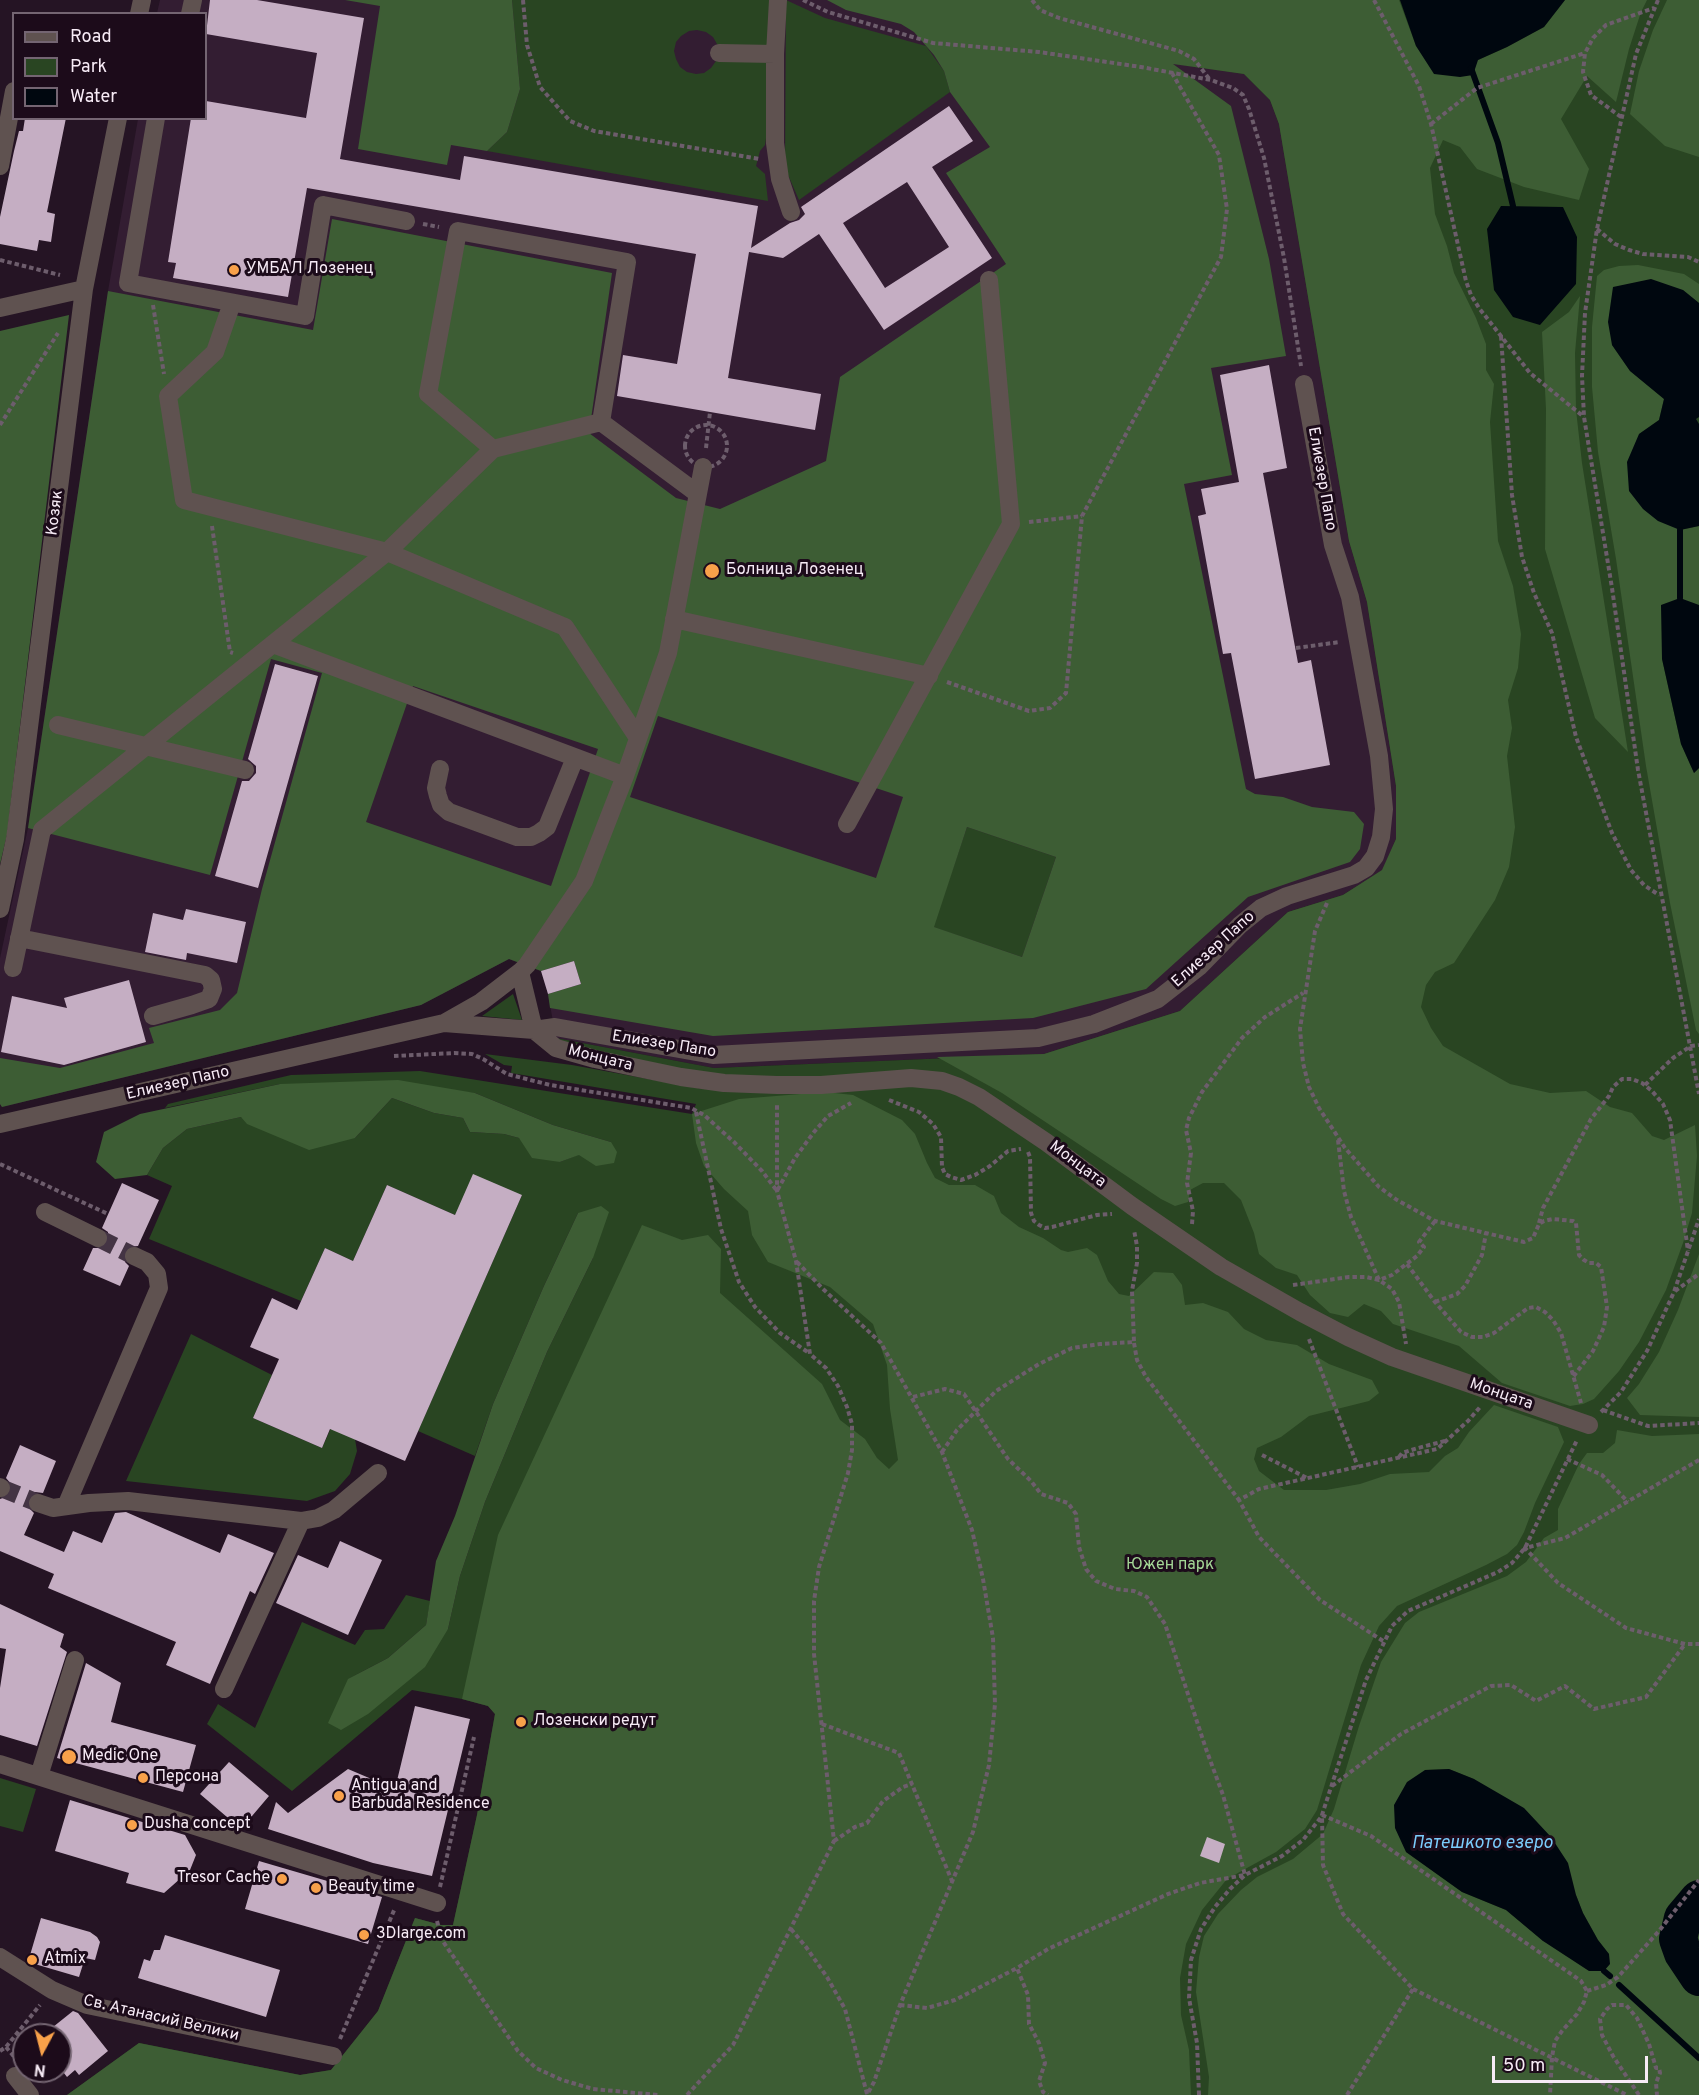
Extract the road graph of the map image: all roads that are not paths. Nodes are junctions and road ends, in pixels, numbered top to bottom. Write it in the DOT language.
graph roads {
  1 [pos="778,0"];
  2 [pos="718,53"];
  3 [pos="775,54"];
  4 [pos="12,102"];
  5 [pos="118,120"];
  6 [pos="156,120"];
  7 [pos="0,166"];
  8 [pos="791,212"];
  9 [pos="406,221"];
  10 [pos="989,280"];
  11 [pos="84,289"];
  12 [pos="232,303"];
  13 [pos="0,308"];
  14 [pos="1304,384"];
  15 [pos="601,422"];
  16 [pos="493,449"];
  17 [pos="703,467"];
  18 [pos="698,494"];
  19 [pos="387,552"];
  20 [pos="674,619"];
  21 [pos="273,645"];
  22 [pos="929,676"];
  23 [pos="58,724"];
  24 [pos="638,738"];
  25 [pos="147,746"];
  26 [pos="575,758"];
  27 [pos="440,769"];
  28 [pos="245,770"];
  29 [pos="625,776"];
  30 [pos="847,824"];
  31 [pos="0,909"];
  32 [pos="19,938"];
  33 [pos="13,968"];
  34 [pos="520,972"];
  35 [pos="153,1016"];
  36 [pos="444,1023"];
  37 [pos="534,1030"];
  38 [pos="0,1124"];
  39 [pos="45,1212"];
  40 [pos="98,1238"];
  41 [pos="134,1256"];
  42 [pos="1589,1425"];
  43 [pos="378,1473"];
  44 [pos="38,1503"];
  45 [pos="66,1506"];
  46 [pos="301,1521"];
  47 [pos="75,1660"];
  48 [pos="224,1689"];
  49 [pos="0,1764"];
  50 [pos="39,1776"];
  51 [pos="437,1903"];
  52 [pos="0,1957"];
  53 [pos="333,2056"];
  54 [pos="21,2083"];
  55 [pos="30,2095"];
  1 -- 3 [label="street"];
  2 -- 3 [label="street"];
  3 -- 8 [label="street"];
  4 -- 7 [label="street"];
  5 -- 11 [label="street, Козяк"];
  6 -- 12 [label="street"];
  9 -- 12 [label="street"];
  10 -- 22 [label="street"];
  11 -- 13 [label="street"];
  11 -- 31 [label="street, Козяк"];
  12 -- 19 [label="street"];
  14 -- 37 [label="street, Елиезер Папо"];
  15 -- 16 [label="street"];
  15 -- 16 [label="street"];
  15 -- 18 [label="street"];
  16 -- 19 [label="street"];
  17 -- 18 [label="street"];
  18 -- 20 [label="street"];
  19 -- 21 [label="street"];
  19 -- 24 [label="street"];
  20 -- 22 [label="street"];
  20 -- 24 [label="street"];
  21 -- 25 [label="street"];
  21 -- 26 [label="street"];
  22 -- 30 [label="street"];
  23 -- 25 [label="street"];
  24 -- 29 [label="street"];
  25 -- 28 [label="street"];
  25 -- 32 [label="street"];
  26 -- 27 [label="street"];
  26 -- 29 [label="street"];
  29 -- 34 [label="street"];
  32 -- 33 [label="street"];
  32 -- 35 [label="street"];
  34 -- 36 [label="street"];
  34 -- 37 [label="street"];
  36 -- 37 [label="street, Елиезер Папо"];
  36 -- 38 [label="street, Елиезер Папо"];
  37 -- 42 [label="street, Монцата"];
  39 -- 40 [label="street"];
  41 -- 45 [label="street"];
  43 -- 46 [label="street"];
  44 -- 45 [label="street"];
  45 -- 46 [label="street"];
  46 -- 48 [label="street"];
  47 -- 50 [label="street"];
  49 -- 50 [label="street"];
  50 -- 51 [label="street"];
  52 -- 53 [label="street, Св. Атанасий Велики"];
  54 -- 55 [label="street"];
}
